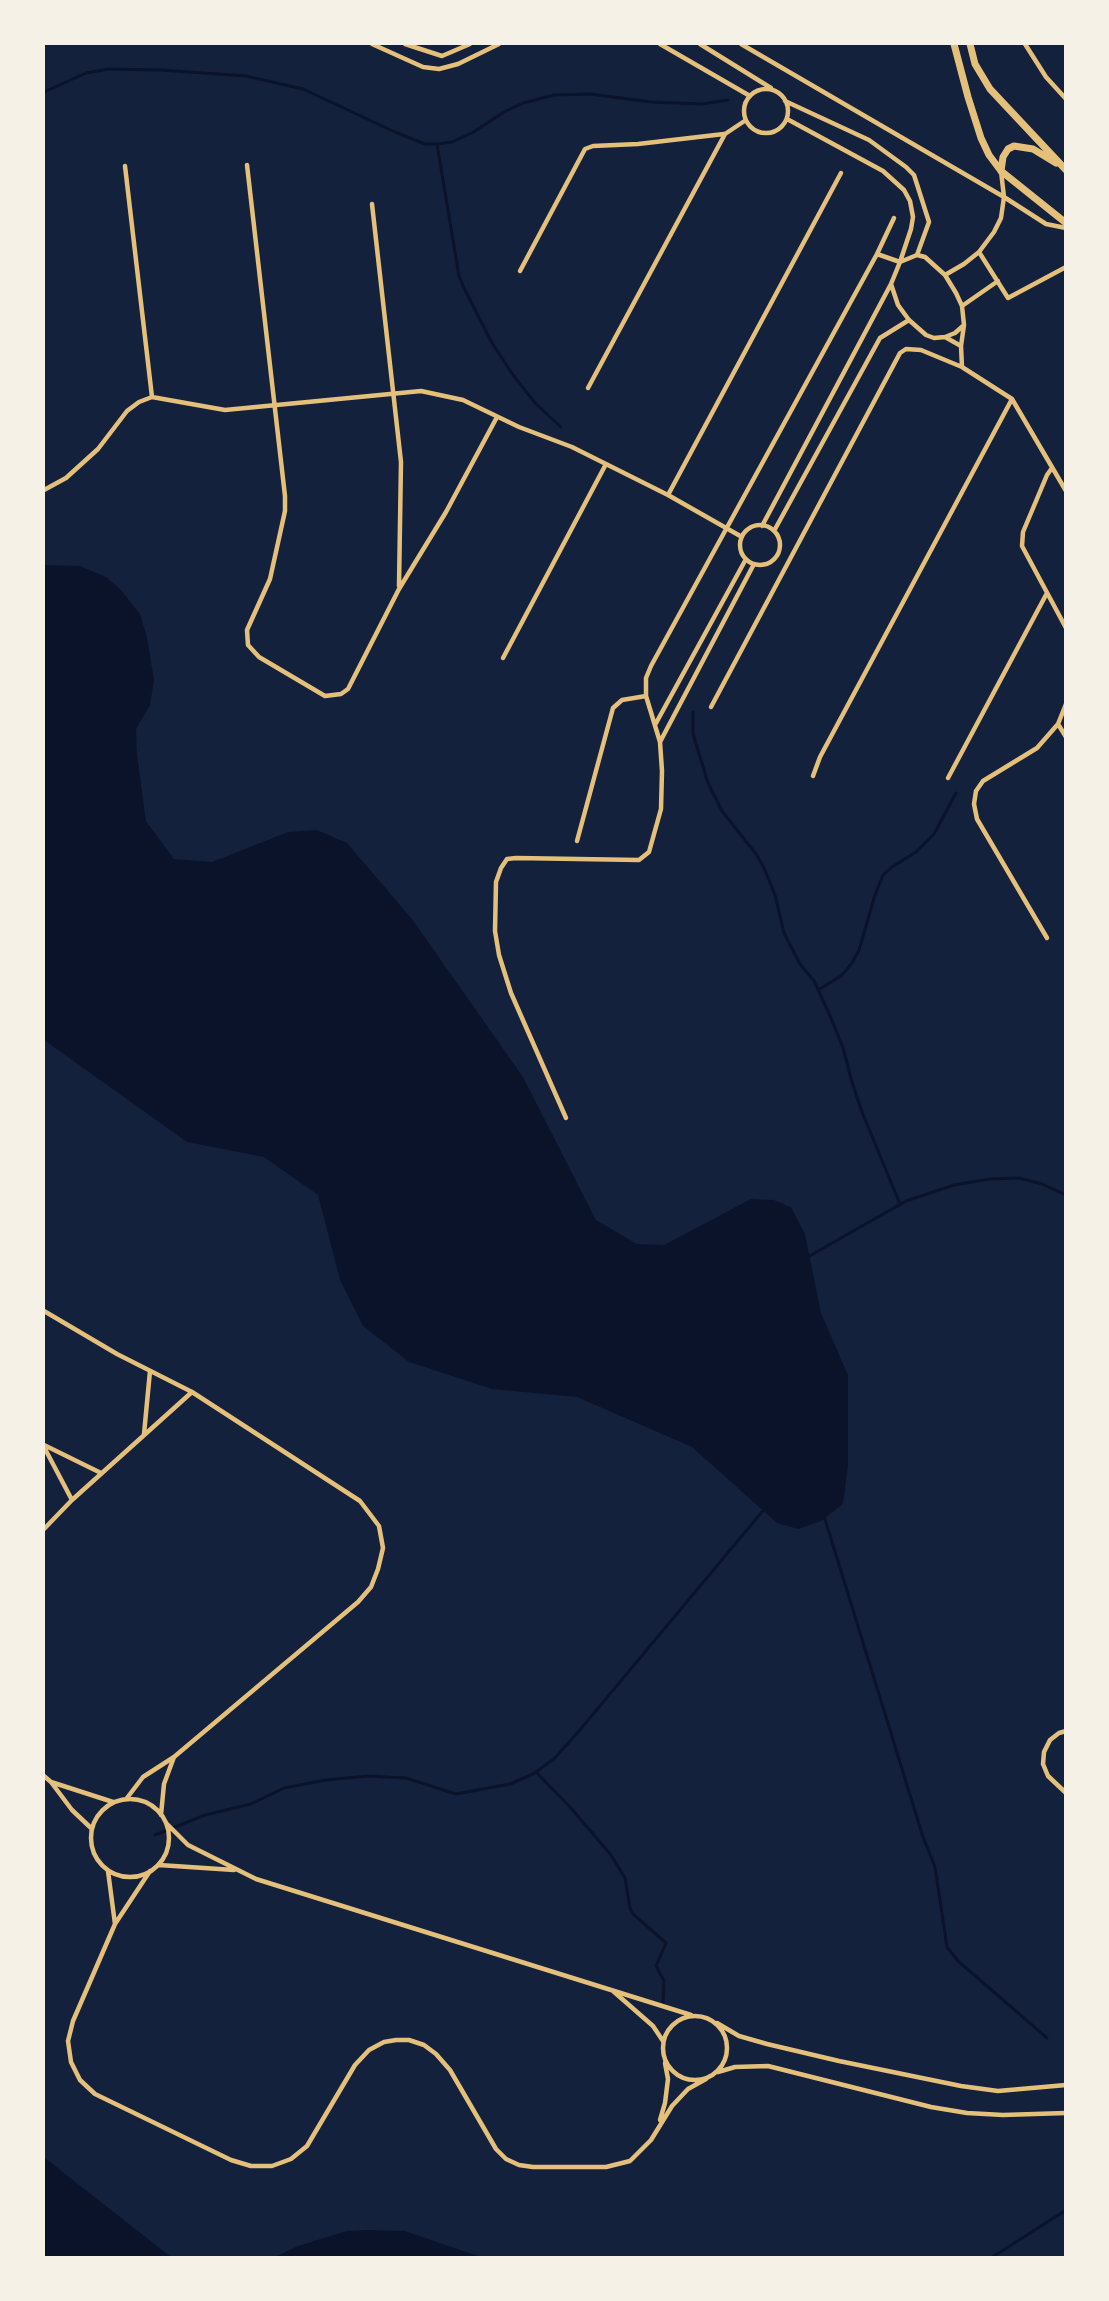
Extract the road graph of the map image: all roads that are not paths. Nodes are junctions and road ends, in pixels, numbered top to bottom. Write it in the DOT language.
graph roads {
  1 [pos="372,44"];
  2 [pos="405,44"];
  3 [pos="470,44"];
  4 [pos="499,44"];
  5 [pos="660,44"];
  6 [pos="700,44"];
  7 [pos="741,44"];
  8 [pos="954,44"];
  9 [pos="970,44"];
  10 [pos="1025,44"];
  11 [pos="775,92"];
  12 [pos="750,96"];
  13 [pos="1065,99"];
  14 [pos="785,101"];
  15 [pos="787,119"];
  16 [pos="746,120"];
  17 [pos="725,134"];
  18 [pos="247,165"];
  19 [pos="125,166"];
  20 [pos="1065,168"];
  21 [pos="1001,171"];
  22 [pos="841,173"];
  23 [pos="1004,197"];
  24 [pos="372,204"];
  25 [pos="894,218"];
  26 [pos="1065,223"];
  27 [pos="1065,228"];
  28 [pos="979,252"];
  29 [pos="877,255"];
  30 [pos="917,255"];
  31 [pos="900,262"];
  32 [pos="1065,267"];
  33 [pos="520,272"];
  34 [pos="945,275"];
  35 [pos="998,281"];
  36 [pos="891,284"];
  37 [pos="962,306"];
  38 [pos="909,320"];
  39 [pos="964,325"];
  40 [pos="945,337"];
  41 [pos="962,346"];
  42 [pos="962,367"];
  43 [pos="588,388"];
  44 [pos="394,394"];
  45 [pos="152,396"];
  46 [pos="1011,399"];
  47 [pos="275,405"];
  48 [pos="497,417"];
  49 [pos="606,464"];
  50 [pos="1052,468"];
  51 [pos="44,490"];
  52 [pos="1065,491"];
  53 [pos="668,495"];
  54 [pos="727,526"];
  55 [pos="762,526"];
  56 [pos="774,531"];
  57 [pos="742,537"];
  58 [pos="777,556"];
  59 [pos="746,559"];
  60 [pos="788,562"];
  61 [pos="754,564"];
  62 [pos="399,589"];
  63 [pos="1047,593"];
  64 [pos="1065,628"];
  65 [pos="503,658"];
  66 [pos="646,696"];
  67 [pos="1065,704"];
  68 [pos="711,707"];
  69 [pos="1058,724"];
  70 [pos="655,726"];
  71 [pos="1065,738"];
  72 [pos="660,742"];
  73 [pos="813,776"];
  74 [pos="948,778"];
  75 [pos="577,842"];
  76 [pos="1047,938"];
  77 [pos="567,1118"];
  78 [pos="44,1311"];
  79 [pos="150,1371"];
  80 [pos="192,1392"];
  81 [pos="144,1434"];
  82 [pos="44,1446"];
  83 [pos="101,1473"];
  84 [pos="72,1500"];
  85 [pos="44,1529"];
  86 [pos="1065,1731"];
  87 [pos="174,1757"];
  88 [pos="44,1776"];
  89 [pos="51,1782"];
  90 [pos="1057,1785"];
  91 [pos="1065,1788"];
  92 [pos="1065,1793"];
  93 [pos="127,1798"];
  94 [pos="113,1802"];
  95 [pos="161,1816"];
  96 [pos="166,1823"];
  97 [pos="91,1828"];
  98 [pos="159,1865"];
  99 [pos="237,1870"];
  100 [pos="108,1871"];
  101 [pos="150,1871"];
  102 [pos="115,1924"];
  103 [pos="611,1989"];
  104 [pos="691,2015"];
  105 [pos="717,2023"];
  106 [pos="663,2041"];
  107 [pos="663,2055"];
  108 [pos="718,2072"];
  109 [pos="706,2079"];
  110 [pos="1065,2085"];
  111 [pos="1065,2113"];
  112 [pos="658,2125"];
  1 -- 4 [label="street"];
  2 -- 3 [label="street"];
  5 -- 12 [label="street"];
  6 -- 11 [label="street"];
  7 -- 23 [label="street"];
  8 -- 21 [label="main road"];
  9 -- 20 [label="main road"];
  10 -- 13 [label="street"];
  11 -- 12 [label="street"];
  11 -- 14 [label="street"];
  12 -- 16 [label="street"];
  14 -- 15 [label="street"];
  14 -- 30 [label="street"];
  15 -- 16 [label="street"];
  15 -- 31 [label="street"];
  16 -- 17 [label="street"];
  17 -- 33 [label="street"];
  17 -- 43 [label="street"];
  18 -- 47 [label="street"];
  19 -- 45 [label="street"];
  20 -- 21 [label="main road"];
  21 -- 23 [label="street"];
  21 -- 26 [label="main road"];
  22 -- 53 [label="street"];
  23 -- 27 [label="street"];
  23 -- 28 [label="street"];
  24 -- 44 [label="street"];
  25 -- 29 [label="street"];
  28 -- 34 [label="street"];
  28 -- 35 [label="street"];
  29 -- 31 [label="street"];
  29 -- 54 [label="street"];
  30 -- 31 [label="street"];
  30 -- 34 [label="street"];
  31 -- 36 [label="street"];
  32 -- 35 [label="street"];
  34 -- 37 [label="street"];
  35 -- 37 [label="street"];
  36 -- 38 [label="street"];
  36 -- 55 [label="street"];
  37 -- 39 [label="street"];
  38 -- 40 [label="street"];
  38 -- 56 [label="street"];
  39 -- 40 [label="street"];
  39 -- 41 [label="street"];
  40 -- 41 [label="street"];
  41 -- 42 [label="street"];
  42 -- 46 [label="street"];
  42 -- 60 [label="street"];
  44 -- 47 [label="street"];
  44 -- 48 [label="street"];
  44 -- 62 [label="street"];
  45 -- 47 [label="street"];
  45 -- 51 [label="street"];
  46 -- 50 [label="street"];
  46 -- 73 [label="street"];
  47 -- 62 [label="street"];
  48 -- 49 [label="street"];
  48 -- 62 [label="street"];
  49 -- 53 [label="street"];
  49 -- 65 [label="street"];
  50 -- 52 [label="street"];
  50 -- 63 [label="street"];
  53 -- 54 [label="street"];
  54 -- 57 [label="street"];
  54 -- 66 [label="street"];
  55 -- 56 [label="street"];
  55 -- 57 [label="street"];
  56 -- 58 [label="street"];
  57 -- 59 [label="street"];
  58 -- 60 [label="street"];
  58 -- 61 [label="street"];
  59 -- 61 [label="street"];
  59 -- 70 [label="street"];
  60 -- 68 [label="street"];
  61 -- 72 [label="street"];
  63 -- 64 [label="street"];
  63 -- 74 [label="street"];
  66 -- 70 [label="street"];
  66 -- 75 [label="street"];
  67 -- 69 [label="street"];
  69 -- 71 [label="street"];
  69 -- 76 [label="street"];
  70 -- 72 [label="street"];
  72 -- 77 [label="street"];
  78 -- 79 [label="street"];
  79 -- 80 [label="street"];
  79 -- 81 [label="street"];
  80 -- 81 [label="street"];
  80 -- 87 [label="street"];
  81 -- 83 [label="street"];
  82 -- 83 [label="street"];
  82 -- 84 [label="street"];
  83 -- 84 [label="street"];
  84 -- 85 [label="street"];
  86 -- 90 [label="street"];
  87 -- 93 [label="street"];
  87 -- 95 [label="street"];
  88 -- 89 [label="street"];
  89 -- 94 [label="street"];
  89 -- 97 [label="street"];
  90 -- 91 [label="street"];
  90 -- 92 [label="street"];
  93 -- 94 [label="street"];
  93 -- 95 [label="street"];
  94 -- 97 [label="street"];
  95 -- 96 [label="street"];
  96 -- 98 [label="street"];
  96 -- 99 [label="street"];
  97 -- 100 [label="street"];
  98 -- 99 [label="street"];
  98 -- 101 [label="street"];
  99 -- 103 [label="street"];
  100 -- 101 [label="street"];
  100 -- 102 [label="street"];
  101 -- 102 [label="street"];
  102 -- 112 [label="street"];
  103 -- 104 [label="street"];
  103 -- 106 [label="street"];
  104 -- 105 [label="street"];
  104 -- 106 [label="street"];
  105 -- 108 [label="street"];
  105 -- 110 [label="street"];
  106 -- 107 [label="street"];
  107 -- 109 [label="street"];
  107 -- 112 [label="street"];
  108 -- 109 [label="street"];
  108 -- 111 [label="street"];
  109 -- 112 [label="street"];
}
